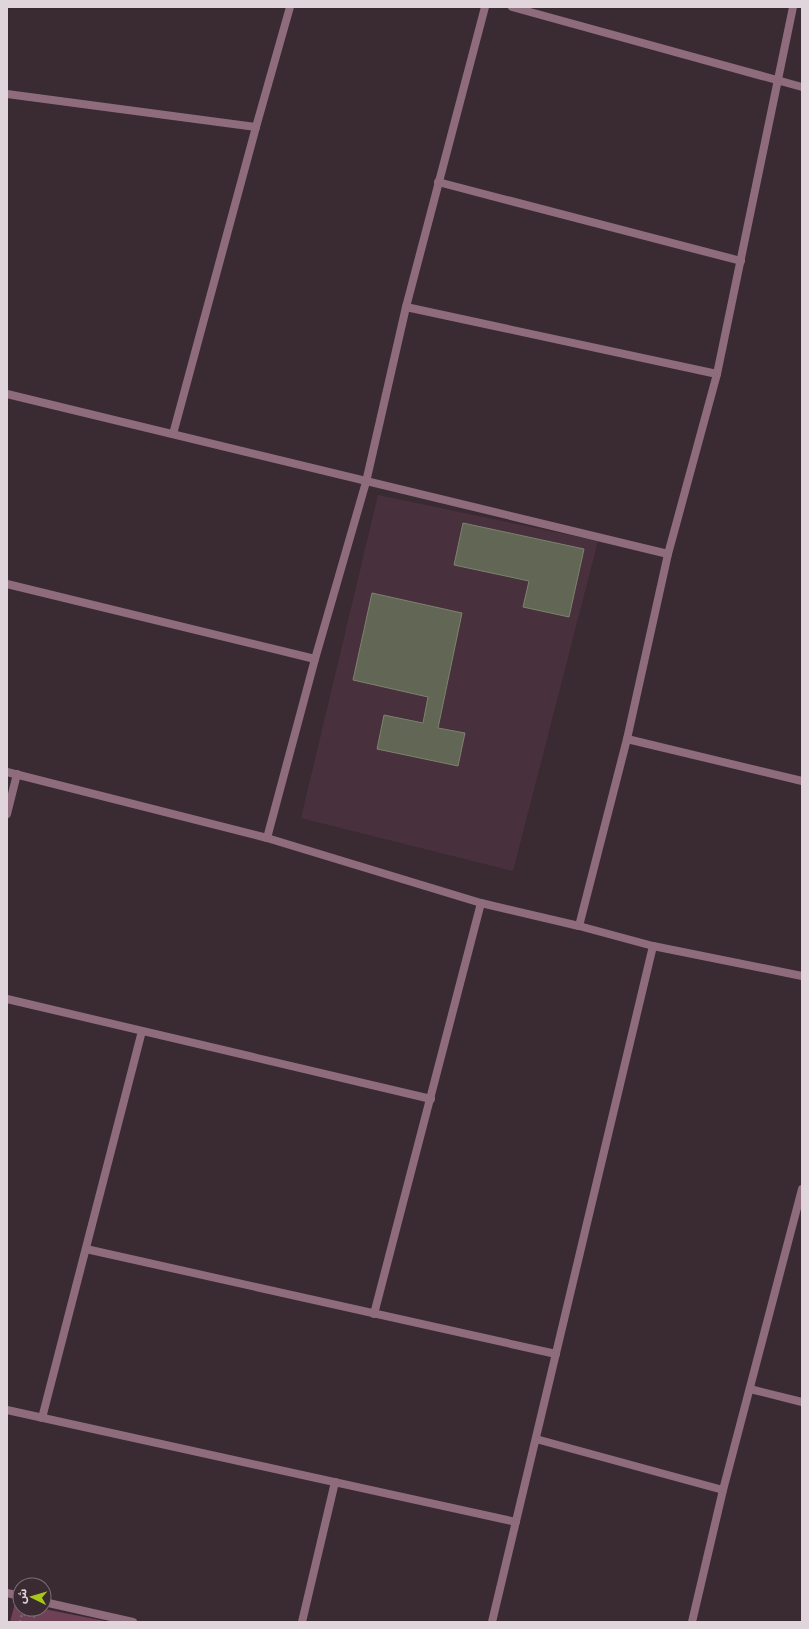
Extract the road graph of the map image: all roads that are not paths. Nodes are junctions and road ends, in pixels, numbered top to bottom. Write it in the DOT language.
graph roads {
  1 [pos="290,7"];
  2 [pos="485,7"];
  3 [pos="512,7"];
  4 [pos="794,7"];
  5 [pos="779,82"];
  6 [pos="802,87"];
  7 [pos="7,94"];
  8 [pos="256,127"];
  9 [pos="438,182"];
  10 [pos="741,261"];
  11 [pos="406,307"];
  12 [pos="717,374"];
  13 [pos="7,394"];
  14 [pos="173,434"];
  15 [pos="366,482"];
  16 [pos="668,554"];
  17 [pos="7,584"];
  18 [pos="315,659"];
  19 [pos="627,739"];
  20 [pos="7,772"];
  21 [pos="18,774"];
  22 [pos="802,781"];
  23 [pos="7,814"];
  24 [pos="267,838"];
  25 [pos="481,903"];
  26 [pos="579,926"];
  27 [pos="653,946"];
  28 [pos="802,976"];
  29 [pos="7,999"];
  30 [pos="142,1031"];
  31 [pos="431,1099"];
  32 [pos="802,1189"];
  33 [pos="800,1204"];
  34 [pos="86,1249"];
  35 [pos="374,1314"];
  36 [pos="556,1354"];
  37 [pos="750,1389"];
  38 [pos="802,1402"];
  39 [pos="7,1410"];
  40 [pos="42,1418"];
  41 [pos="536,1439"];
  42 [pos="335,1482"];
  43 [pos="724,1490"];
  44 [pos="516,1522"];
  45 [pos="52,1604"];
  46 [pos="133,1622"];
  47 [pos="302,1622"];
  48 [pos="492,1622"];
  49 [pos="692,1622"];
  1 -- 8 [label="street"];
  2 -- 9 [label="street"];
  3 -- 5 [label="street"];
  4 -- 5 [label="street"];
  5 -- 6 [label="street"];
  5 -- 10 [label="street"];
  7 -- 8 [label="street"];
  8 -- 14 [label="street"];
  9 -- 10 [label="street"];
  9 -- 11 [label="street"];
  10 -- 12 [label="street"];
  11 -- 12 [label="street"];
  11 -- 15 [label="street"];
  12 -- 16 [label="street"];
  13 -- 14 [label="street"];
  14 -- 15 [label="street"];
  15 -- 16 [label="street"];
  15 -- 18 [label="street"];
  16 -- 19 [label="street"];
  17 -- 18 [label="street"];
  18 -- 24 [label="street"];
  19 -- 22 [label="street"];
  19 -- 26 [label="street"];
  20 -- 21 [label="street"];
  21 -- 23 [label="street"];
  21 -- 24 [label="street"];
  24 -- 25 [label="street"];
  25 -- 26 [label="street"];
  25 -- 31 [label="street"];
  26 -- 27 [label="street"];
  27 -- 28 [label="street"];
  27 -- 36 [label="street"];
  29 -- 30 [label="street"];
  30 -- 31 [label="street"];
  30 -- 34 [label="street"];
  31 -- 35 [label="street"];
  32 -- 33 [label="street"];
  33 -- 37 [label="street"];
  34 -- 35 [label="street"];
  34 -- 40 [label="street"];
  35 -- 36 [label="street"];
  36 -- 41 [label="street"];
  37 -- 38 [label="street"];
  37 -- 43 [label="street"];
  39 -- 40 [label="street"];
  40 -- 42 [label="street"];
  41 -- 43 [label="street"];
  41 -- 44 [label="street"];
  42 -- 44 [label="street"];
  42 -- 47 [label="street"];
  43 -- 49 [label="street"];
  44 -- 48 [label="street"];
  45 -- 46 [label="street"];
}
